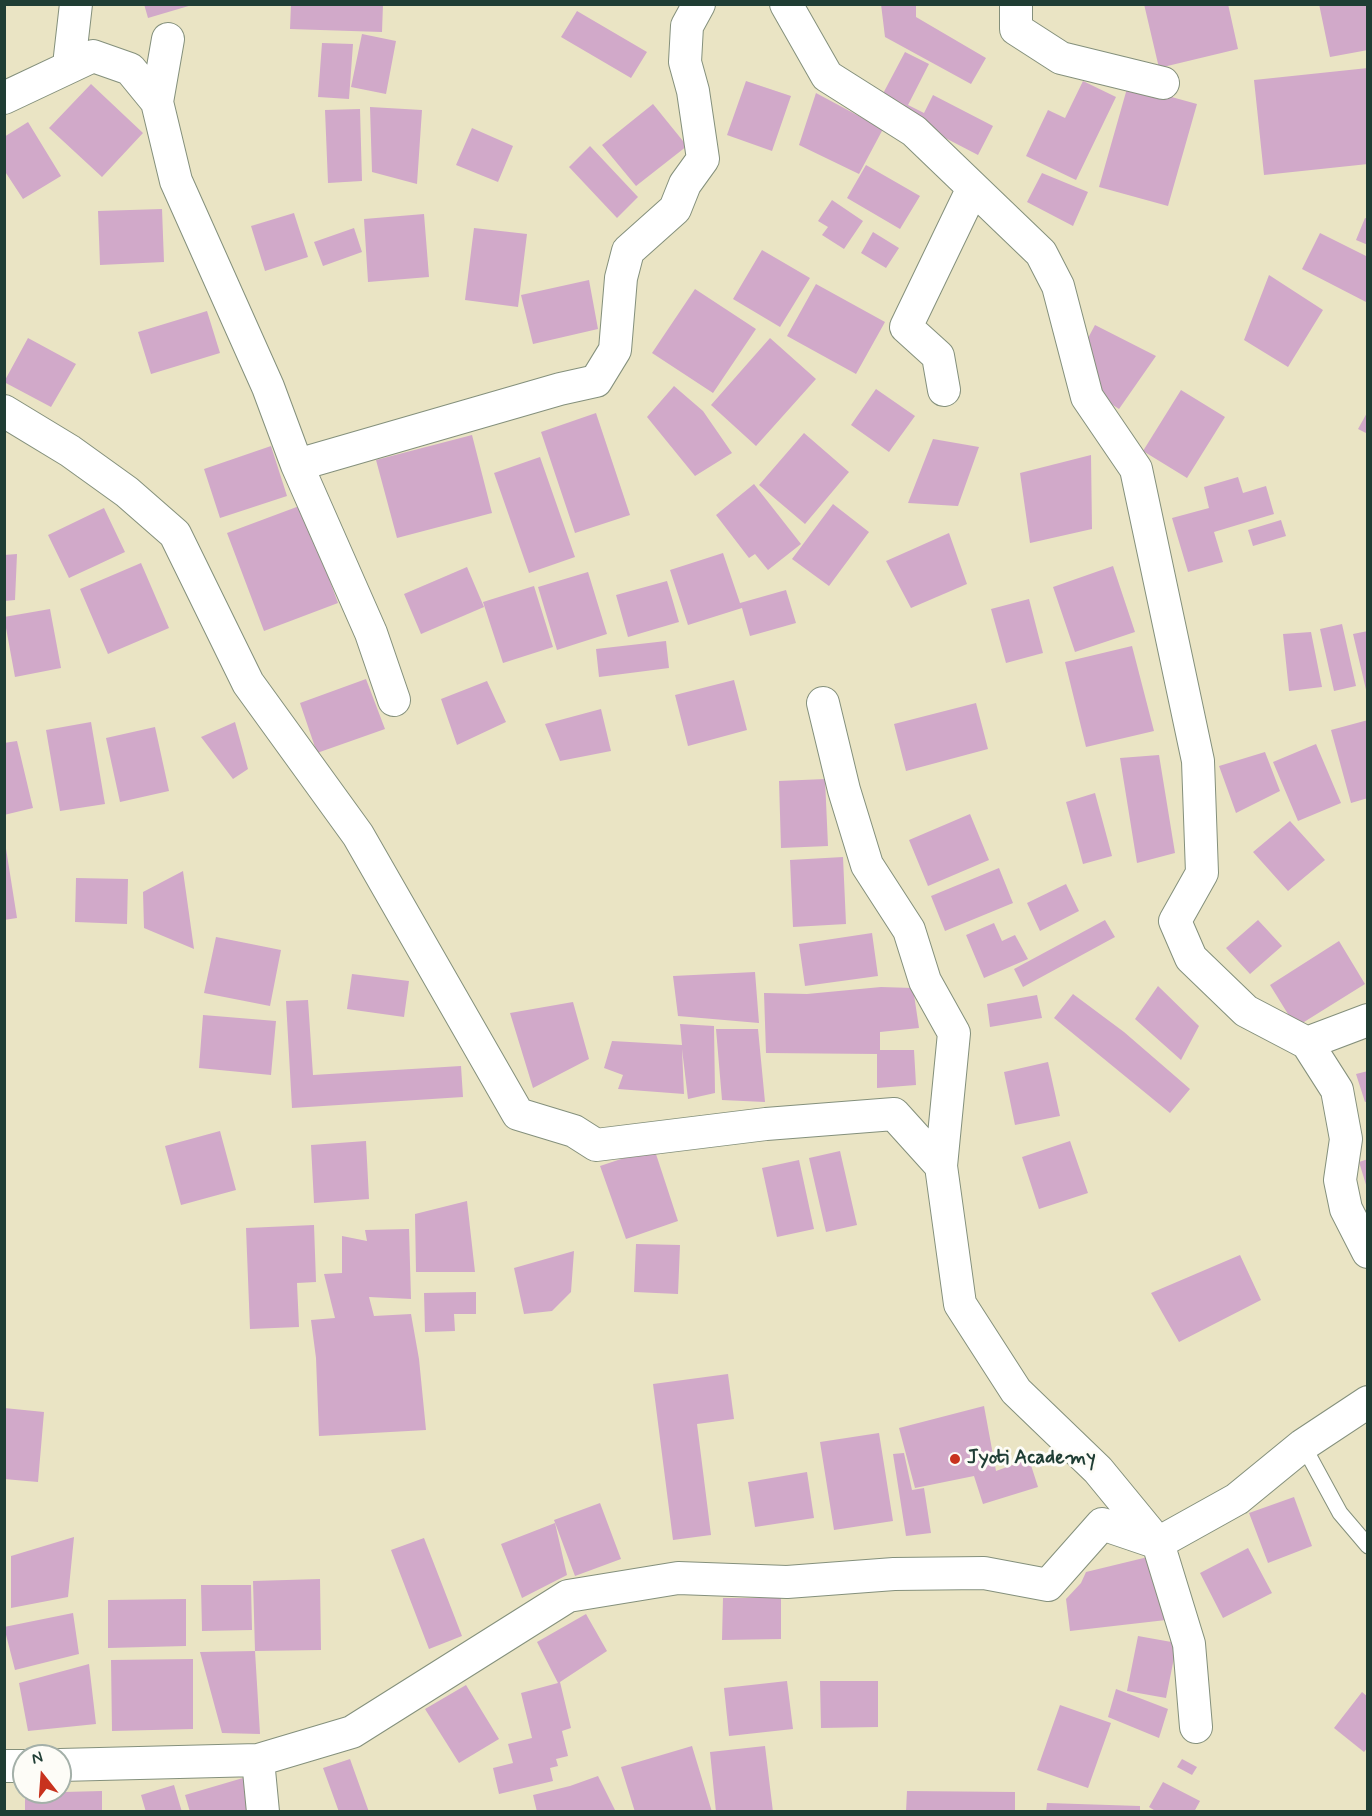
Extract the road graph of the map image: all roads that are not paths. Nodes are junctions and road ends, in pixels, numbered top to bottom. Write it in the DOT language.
graph roads {
  1 [pos="76,4"];
  2 [pos="699,4"];
  3 [pos="786,4"];
  4 [pos="1016,4"];
  5 [pos="168,39"];
  6 [pos="69,65"];
  7 [pos="1163,83"];
  8 [pos="4,98"];
  9 [pos="157,102"];
  10 [pos="972,190"];
  11 [pos="944,390"];
  12 [pos="4,411"];
  13 [pos="297,465"];
  14 [pos="394,700"];
  15 [pos="823,703"];
  16 [pos="1368,1020"];
  17 [pos="1306,1043"];
  18 [pos="941,1166"];
  19 [pos="1368,1252"];
  20 [pos="1368,1402"];
  21 [pos="1303,1445"];
  22 [pos="1158,1542"];
  23 [pos="1368,1546"];
  24 [pos="1196,1727"];
  25 [pos="258,1761"];
  26 [pos="72,1765"];
  27 [pos="263,1812"];
  1 -- 6 [label="street"];
  2 -- 13 [label="street"];
  3 -- 10 [label="street"];
  4 -- 7 [label="street"];
  5 -- 9 [label="street"];
  6 -- 8 [label="street"];
  6 -- 9 [label="street"];
  9 -- 13 [label="street"];
  10 -- 11 [label="street"];
  10 -- 17 [label="street"];
  12 -- 18 [label="street"];
  13 -- 14 [label="street"];
  15 -- 18 [label="street"];
  16 -- 17 [label="street"];
  17 -- 19 [label="street"];
  18 -- 22 [label="street"];
  20 -- 21 [label="street"];
  21 -- 22 [label="street"];
  21 -- 23 [label="lane"];
  22 -- 24 [label="street"];
  22 -- 25 [label="street"];
  25 -- 26 [label="street"];
  25 -- 27 [label="street"];
}
